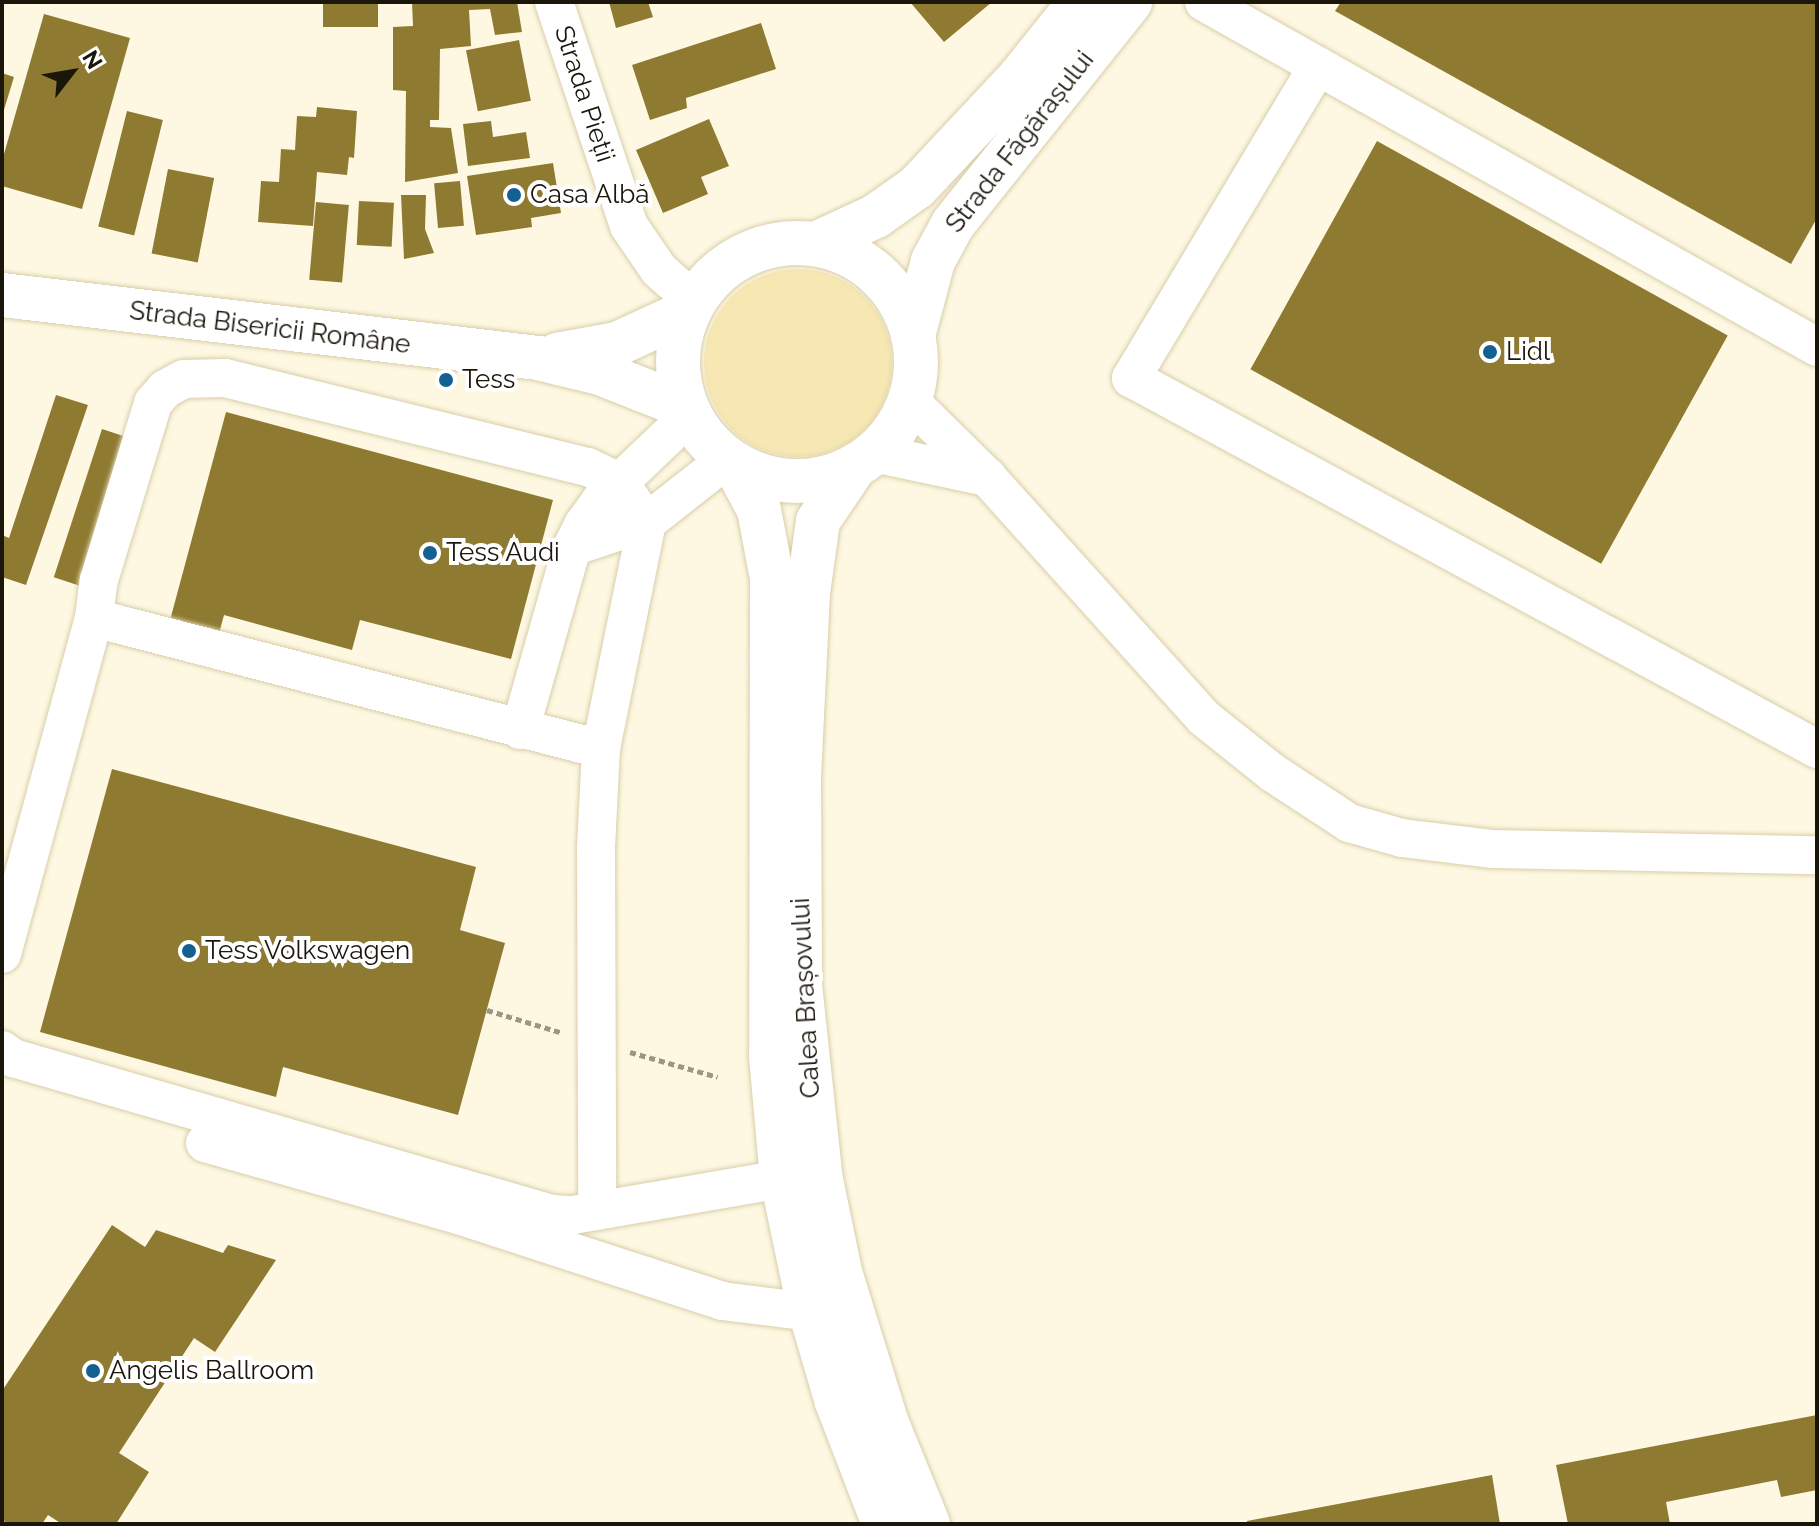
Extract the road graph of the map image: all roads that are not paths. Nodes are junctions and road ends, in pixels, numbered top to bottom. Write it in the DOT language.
graph roads {
  1 [pos="554,2"];
  2 [pos="1080,2"];
  3 [pos="1130,2"];
  4 [pos="1204,2"];
  5 [pos="1318,66"];
  6 [pos="816,244"];
  7 [pos="2,295"];
  8 [pos="691,306"];
  9 [pos="913,336"];
  10 [pos="1817,347"];
  11 [pos="538,358"];
  12 [pos="910,401"];
  13 [pos="688,411"];
  14 [pos="865,460"];
  15 [pos="730,461"];
  16 [pos="987,477"];
  17 [pos="619,482"];
  18 [pos="647,522"];
  19 [pos="572,547"];
  20 [pos="94,618"];
  21 [pos="520,730"];
  22 [pos="601,749"];
  23 [pos="1817,749"];
  24 [pos="1812,843"];
  25 [pos="2,954"];
  26 [pos="2,1050"];
  27 [pos="205,1143"];
  28 [pos="782,1179"];
  29 [pos="597,1211"];
  30 [pos="810,1312"];
  31 [pos="884,1524"];
  32 [pos="928,1524"];
  1 -- 8 [label="street, Strada Pieții"];
  2 -- 6 [label="main road, Strada Făgărașului"];
  3 -- 9 [label="main road, Strada Făgărașului"];
  4 -- 5 [label="street"];
  5 -- 10 [label="street"];
  5 -- 23 [label="street"];
  6 -- 8 [label="main road, Strada Făgărașului"];
  6 -- 9 [label="main road, Strada Făgărașului"];
  7 -- 11 [label="main road, Strada Bisericii Române"];
  8 -- 11 [label="main road, Strada Bisericii Române"];
  8 -- 13 [label="main road, Strada Făgărașului"];
  9 -- 12 [label="main road, Strada Făgărașului"];
  11 -- 13 [label="main road, Strada Bisericii Române"];
  12 -- 14 [label="main road, Strada Făgărașului"];
  12 -- 16 [label="street"];
  13 -- 15 [label="main road"];
  13 -- 17 [label="street"];
  14 -- 15 [label="main road"];
  14 -- 16 [label="street"];
  14 -- 32 [label="main road, Calea Brașovului"];
  15 -- 18 [label="street"];
  15 -- 28 [label="main road, Calea Brașovului"];
  16 -- 24 [label="street"];
  17 -- 18 [label="street"];
  17 -- 19 [label="street"];
  17 -- 20 [label="street"];
  18 -- 19 [label="street"];
  18 -- 22 [label="street"];
  19 -- 21 [label="street"];
  20 -- 21 [label="street"];
  20 -- 25 [label="street"];
  21 -- 22 [label="street"];
  22 -- 29 [label="street"];
  26 -- 29 [label="street"];
  27 -- 30 [label="street"];
  28 -- 29 [label="street"];
  28 -- 30 [label="main road, Calea Brașovului"];
  30 -- 31 [label="main road, Calea Brașovului"];
}
